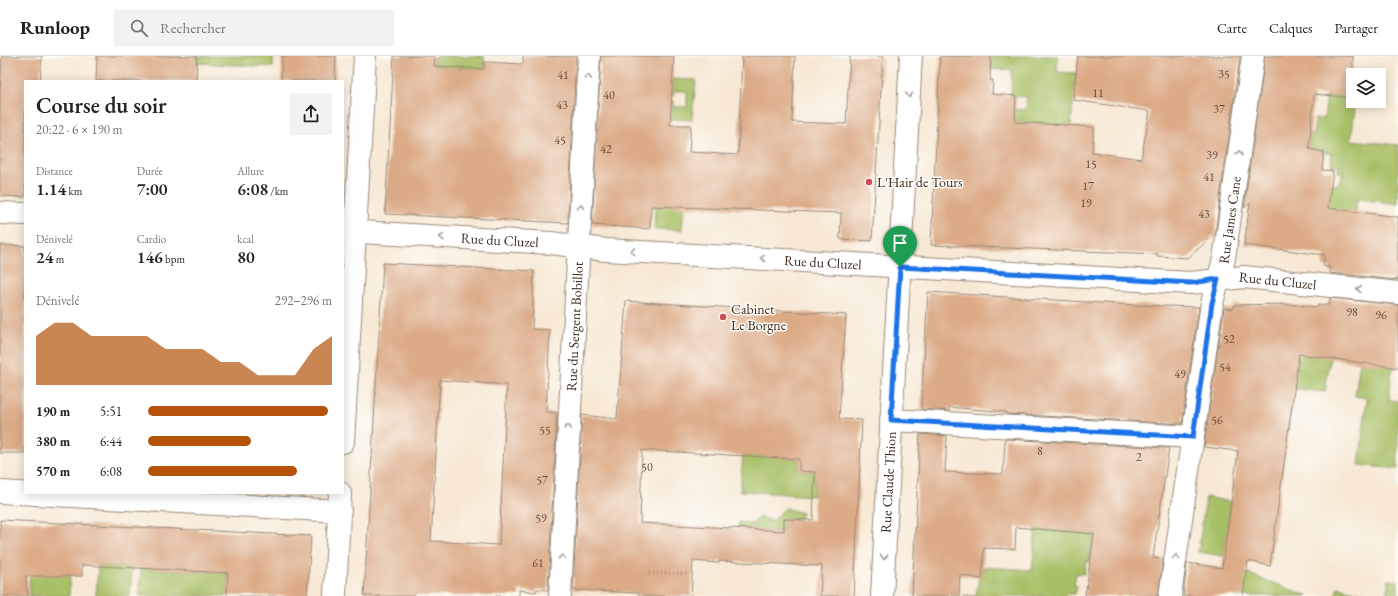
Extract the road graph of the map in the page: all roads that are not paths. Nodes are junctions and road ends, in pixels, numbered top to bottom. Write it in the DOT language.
graph roads {
  1 [pos="365,56"];
  2 [pos="589,56"];
  3 [pos="911,56"];
  4 [pos="1253,56"];
  5 [pos="0,213"];
  6 [pos="24,214"];
  7 [pos="349,232"];
  8 [pos="579,246"];
  9 [pos="900,267"];
  10 [pos="1218,279"];
  11 [pos="1398,293"];
  12 [pos="344,407"];
  13 [pos="891,420"];
  14 [pos="1193,437"];
  15 [pos="0,492"];
  16 [pos="24,493"];
  17 [pos="68,494"];
  18 [pos="340,502"];
  19 [pos="335,596"];
  20 [pos="560,596"];
  21 [pos="882,596"];
  22 [pos="1170,596"];
  1 -- 7 [label="street"];
  8 -- 2 [label="street, Rue du Sergent Bobillot, one-way"];
  3 -- 9 [label="street, Rue Claude Thion, one-way"];
  10 -- 4 [label="street, Rue James Cane, one-way"];
  5 -- 6 [label="street"];
  8 -- 7 [label="street, Rue du Cluzel, one-way"];
  7 -- 12 [label="street"];
  9 -- 8 [label="street, Rue du Cluzel, one-way"];
  20 -- 8 [label="street, Rue du Sergent Bobillot, one-way"];
  9 -- 10 [label="street, Rue du Cluzel"];
  9 -- 13 [label="street, Rue Claude Thion"];
  11 -- 10 [label="street, Rue du Cluzel, one-way"];
  10 -- 14 [label="street, Rue James Cane"];
  13 -- 14 [label="street"];
  13 -- 21 [label="street, Rue Claude Thion, one-way"];
  22 -- 14 [label="street, Rue James Cane, one-way"];
  15 -- 16 [label="street"];
  17 -- 18 [label="street"];
  18 -- 19 [label="street"];
}
